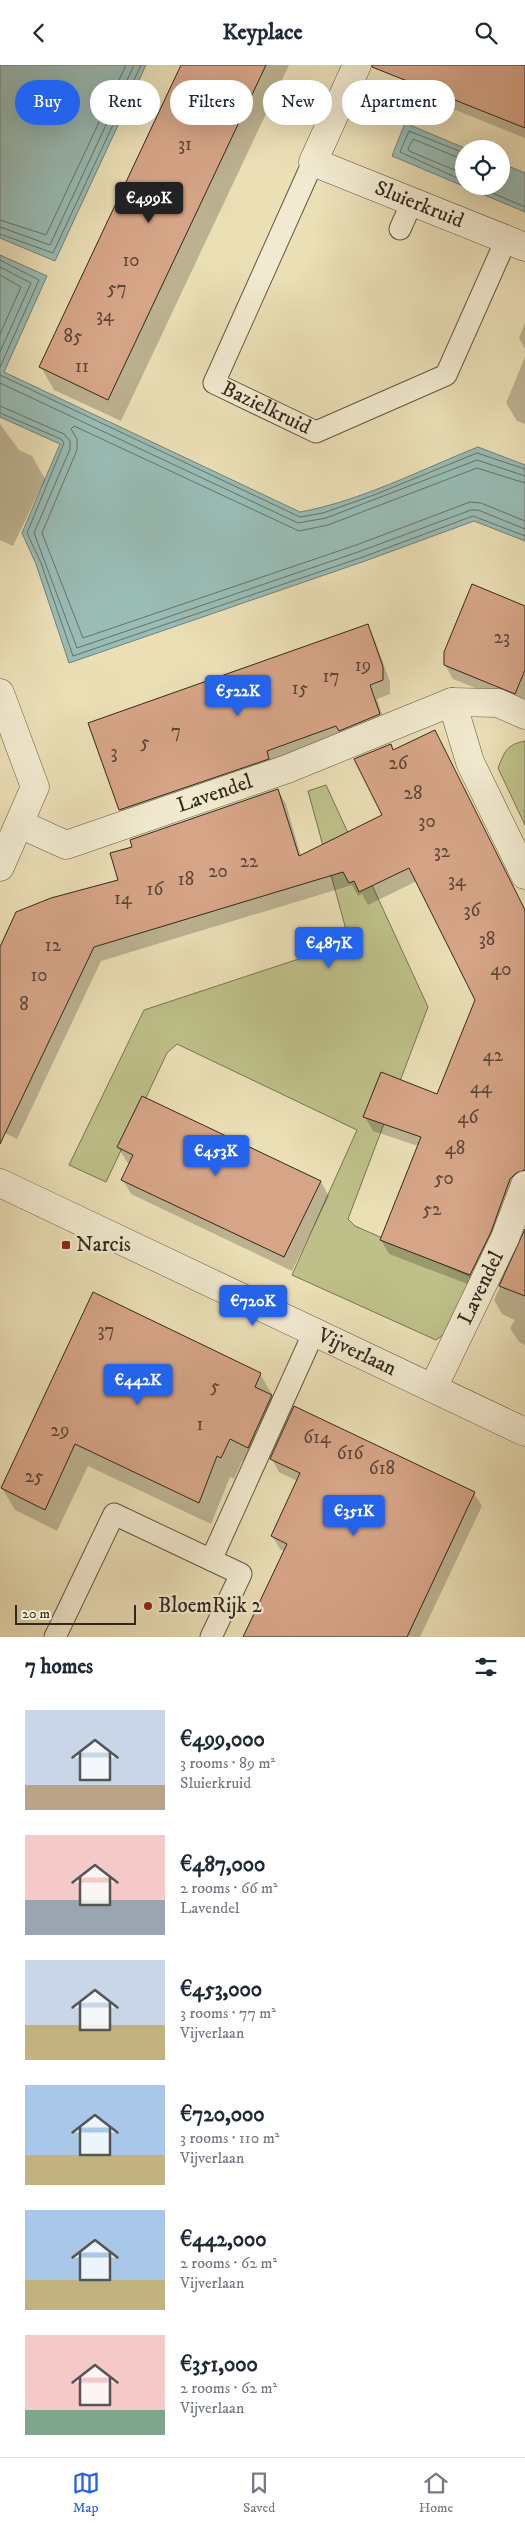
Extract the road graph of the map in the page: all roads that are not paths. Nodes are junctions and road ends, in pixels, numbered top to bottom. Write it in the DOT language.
graph roads {
  1 [pos="356,65"];
  2 [pos="313,162"];
  3 [pos="412,202"];
  4 [pos="400,229"];
  5 [pos="515,244"];
  6 [pos="0,693"];
  7 [pos="452,702"];
  8 [pos="525,715"];
  9 [pos="20,824"];
  10 [pos="0,867"];
  11 [pos="525,875"];
  12 [pos="0,1183"];
  13 [pos="525,1185"];
  14 [pos="314,1332"];
  15 [pos="433,1388"];
  16 [pos="525,1432"];
  17 [pos="210,1560"];
  18 [pos="55,1637"];
  19 [pos="211,1637"];
  1 -- 2 [label="street, Bazielkruid"];
  2 -- 3 [label="street, Sluierkruid"];
  2 -- 5 [label="lane, Bazielkruid"];
  3 -- 4 [label="lane"];
  3 -- 5 [label="street, Sluierkruid"];
  6 -- 9 [label="street"];
  7 -- 8 [label="street, Lavendel"];
  7 -- 9 [label="street, Lavendel"];
  7 -- 11 [label="street"];
  9 -- 10 [label="street"];
  12 -- 14 [label="street, Vijverlaan"];
  13 -- 15 [label="street, Lavendel"];
  14 -- 15 [label="street, Vijverlaan"];
  14 -- 17 [label="lane"];
  15 -- 16 [label="street, Vijverlaan"];
  17 -- 18 [label="lane"];
  17 -- 19 [label="lane"];
}
